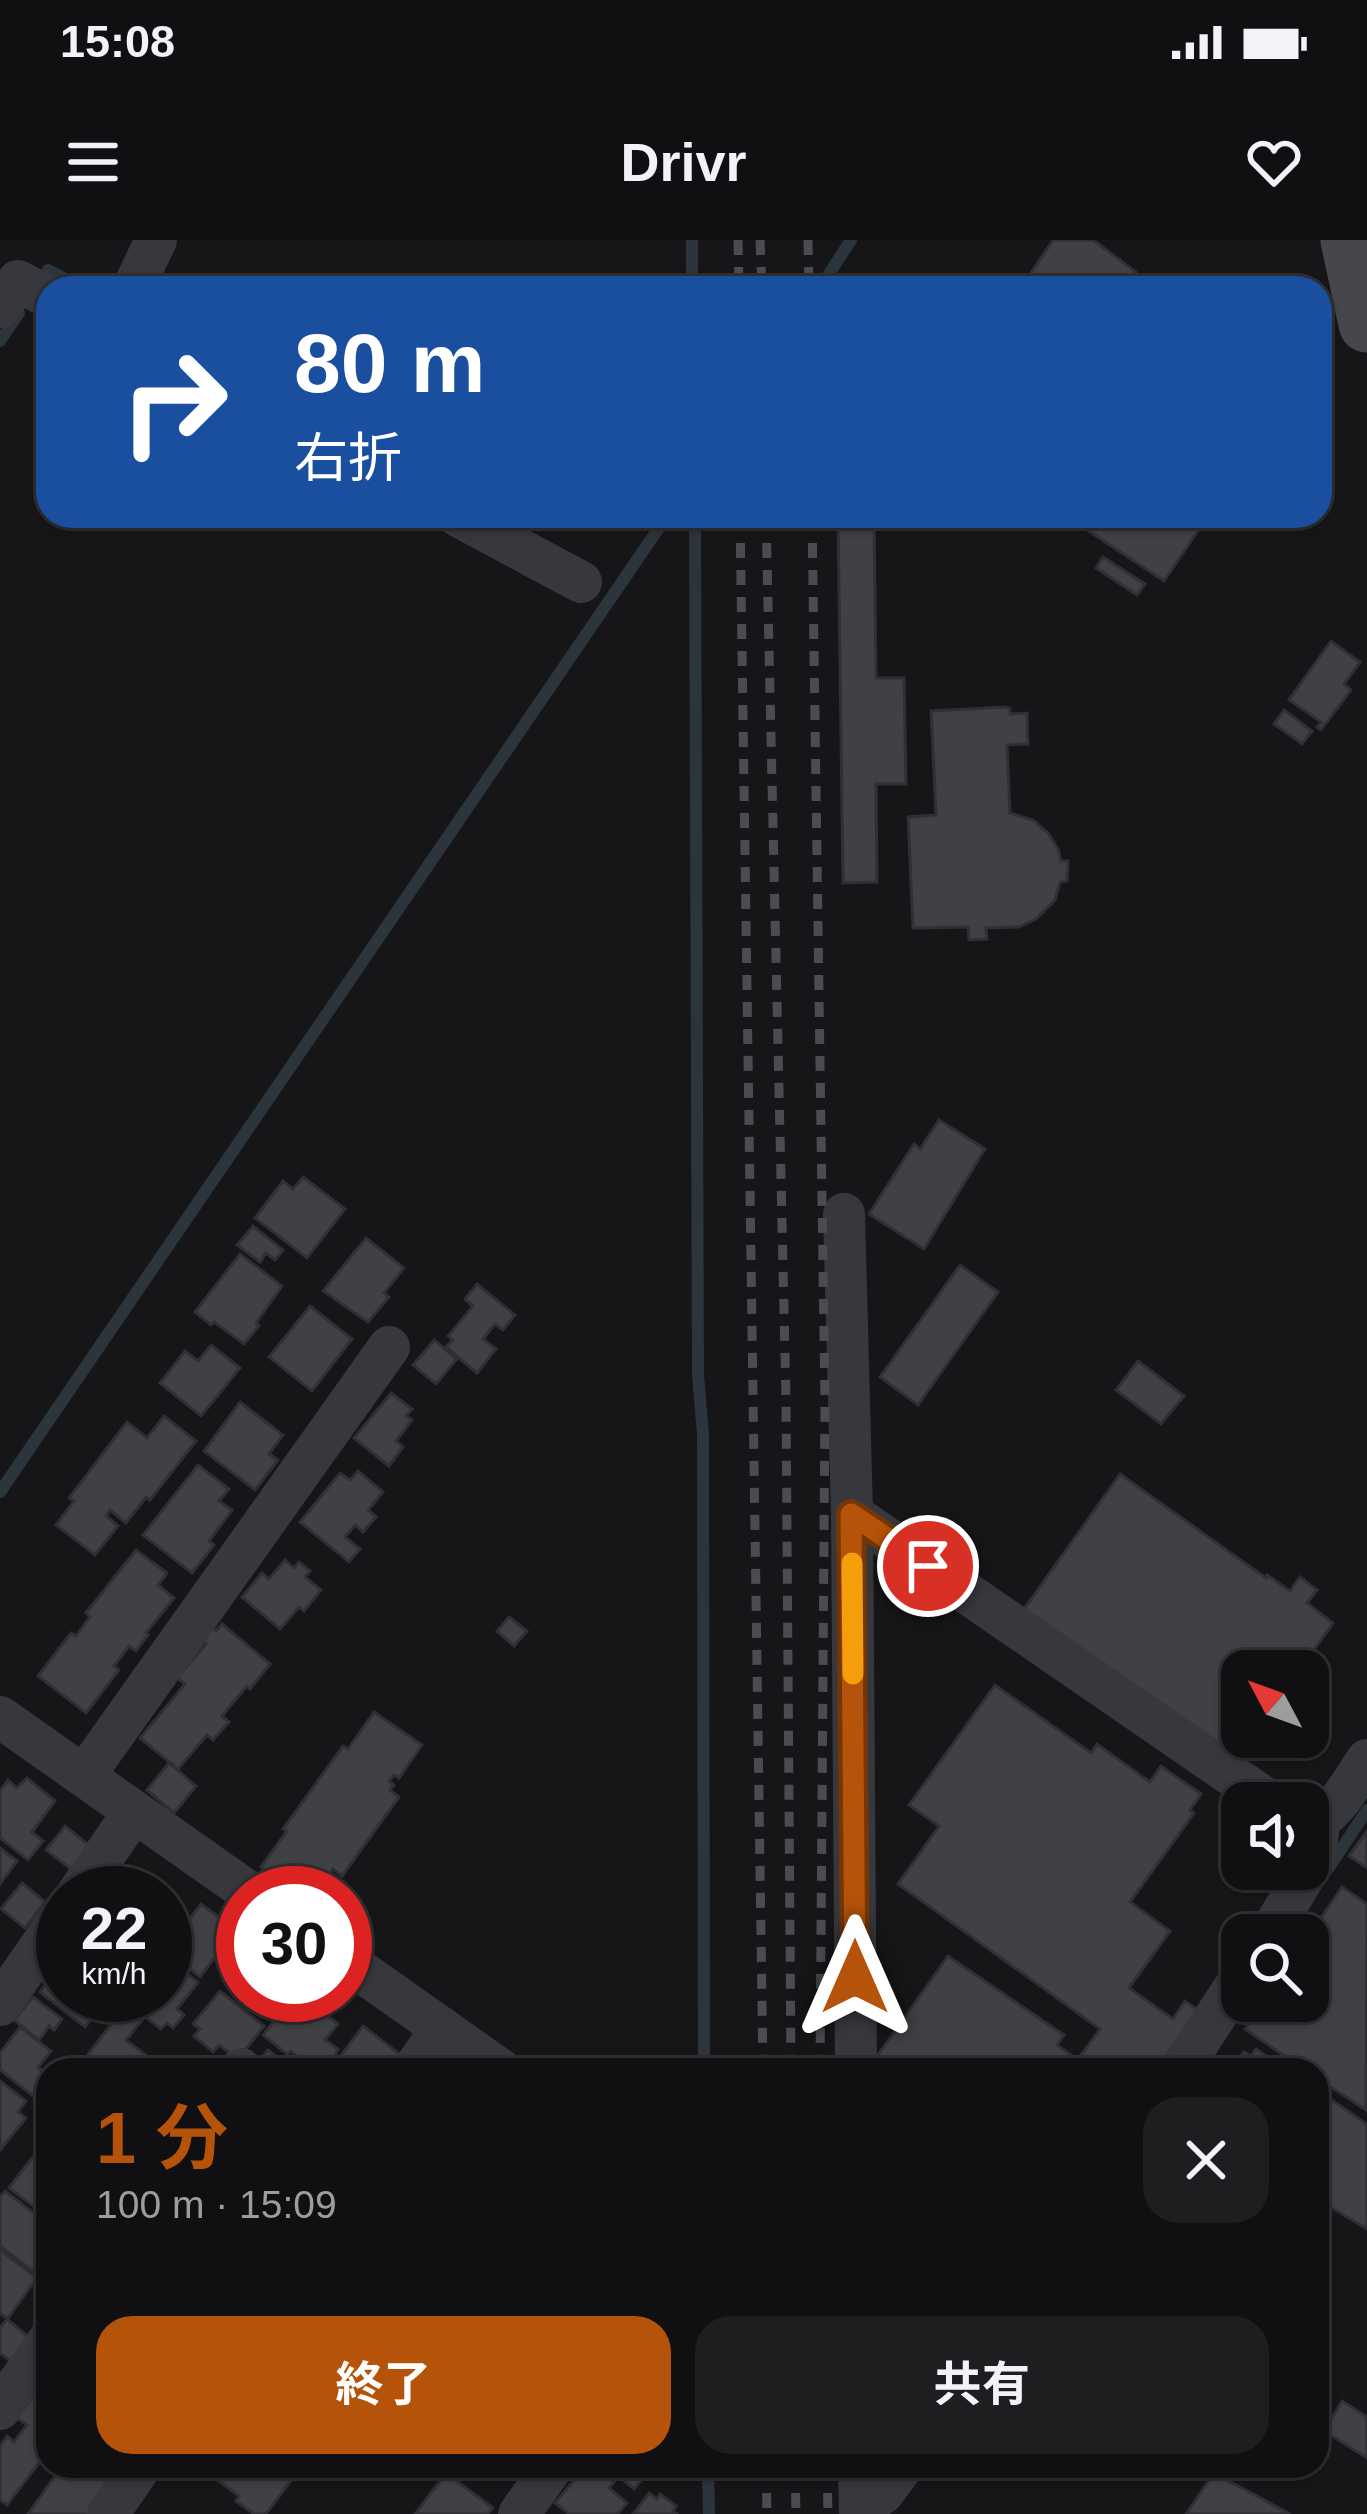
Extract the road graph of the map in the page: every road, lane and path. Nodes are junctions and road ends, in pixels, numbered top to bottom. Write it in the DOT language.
graph roads {
  1 [pos="156,240"];
  2 [pos="1349,240"];
  3 [pos="139,276"];
  4 [pos="1367,324"];
  5 [pos="480,528"];
  6 [pos="581,582"];
  7 [pos="844,1214"];
  8 [pos="389,1347"];
  9 [pos="851,1514"];
  10 [pos="0,1717"];
  11 [pos="1367,1760"];
  12 [pos="84,1776"];
  13 [pos="1241,1782"];
  14 [pos="134,1812"];
  15 [pos="1329,1813"];
  16 [pos="97,1866"];
  17 [pos="216,1869"];
  18 [pos="36,1953"];
  19 [pos="372,1979"];
  20 [pos="0,2005"];
  21 [pos="1221,2008"];
  22 [pos="442,2028"];
  23 [pos="421,2058"];
  24 [pos="484,2058"];
  25 [pos="856,2058"];
  26 [pos="1188,2058"];
  27 [pos="36,2358"];
  28 [pos="0,2409"];
  29 [pos="133,2478"];
  30 [pos="544,2478"];
  31 [pos="894,2478"];
  32 [pos="859,2496"];
  33 [pos="108,2514"];
  34 [pos="519,2514"];
  1 -- 3 [label="street"];
  2 -- 4 [label="main road"];
  5 -- 6 [label="street"];
  7 -- 9 [label="street"];
  8 -- 12 [label="street"];
  9 -- 13 [label="street"];
  9 -- 25 [label="street"];
  10 -- 12 [label="street"];
  11 -- 15 [label="street"];
  12 -- 14 [label="street"];
  14 -- 16 [label="street"];
  14 -- 17 [label="street"];
  18 -- 20 [label="street"];
  19 -- 22 [label="street"];
  21 -- 26 [label="street"];
  22 -- 23 [label="street"];
  22 -- 24 [label="street"];
  27 -- 28 [label="street"];
  29 -- 33 [label="street"];
  30 -- 34 [label="street"];
  31 -- 32 [label="street"];
}
